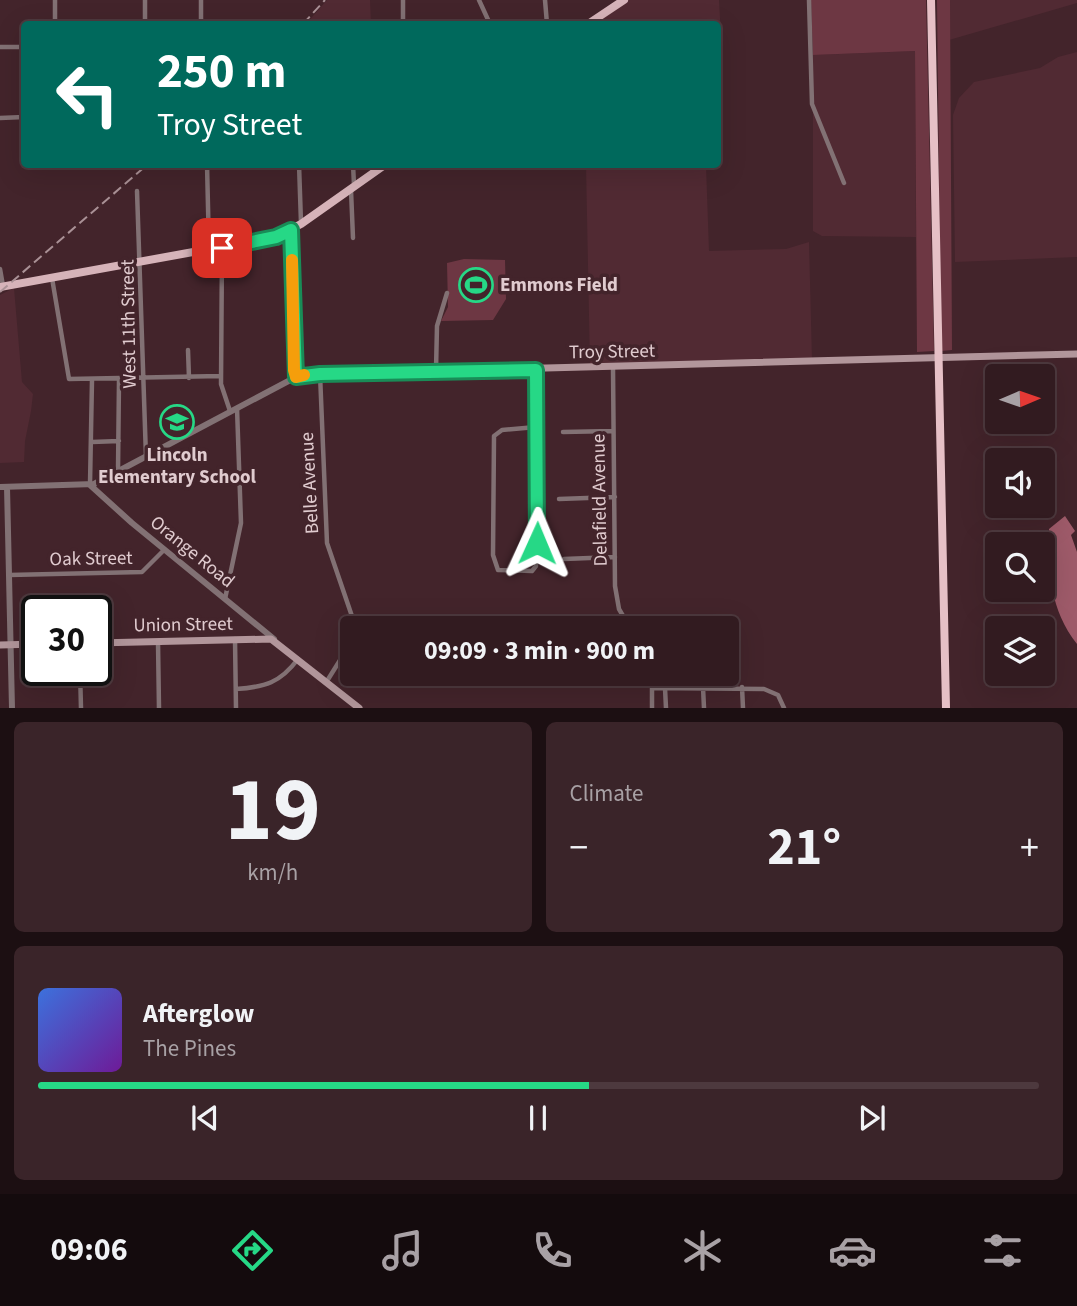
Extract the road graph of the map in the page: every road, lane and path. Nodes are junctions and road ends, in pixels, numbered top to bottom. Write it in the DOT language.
graph roads {
  1 [pos="55,0"];
  2 [pos="145,0"];
  3 [pos="201,0"];
  4 [pos="403,0"];
  5 [pos="479,0"];
  6 [pos="545,0"];
  7 [pos="624,0"];
  8 [pos="809,0"];
  9 [pos="931,0"];
  10 [pos="55,21"];
  11 [pos="145,21"];
  12 [pos="201,21"];
  13 [pos="403,21"];
  14 [pos="489,21"];
  15 [pos="547,21"];
  16 [pos="592,21"];
  17 [pos="0,47"];
  18 [pos="21,47"];
  19 [pos="21,117"];
  20 [pos="0,118"];
  21 [pos="207,168"];
  22 [pos="299,168"];
  23 [pos="353,168"];
  24 [pos="380,168"];
  25 [pos="844,183"];
  26 [pos="353,188"];
  27 [pos="137,191"];
  28 [pos="301,224"];
  29 [pos="291,230"];
  30 [pos="354,238"];
  31 [pos="222,248"];
  32 [pos="209,250"];
  33 [pos="141,262"];
  34 [pos="0,269"];
  35 [pos="52,278"];
  36 [pos="2,287"];
  37 [pos="447,293"];
  38 [pos="188,350"];
  39 [pos="1077,354"];
  40 [pos="937,358"];
  41 [pos="613,368"];
  42 [pos="536,370"];
  43 [pos="436,372"];
  44 [pos="320,374"];
  45 [pos="220,376"];
  46 [pos="296,377"];
  47 [pos="189,378"];
  48 [pos="144,379"];
  49 [pos="92,380"];
  50 [pos="119,380"];
  51 [pos="233,410"];
  52 [pos="536,427"];
  53 [pos="613,431"];
  54 [pos="563,432"];
  55 [pos="92,442"];
  56 [pos="119,442"];
  57 [pos="146,457"];
  58 [pos="118,471"];
  59 [pos="90,485"];
  60 [pos="3,487"];
  61 [pos="615,497"];
  62 [pos="559,499"];
  63 [pos="164,550"];
  64 [pos="615,557"];
  65 [pos="564,559"];
  66 [pos="9,575"];
  67 [pos="225,599"];
  68 [pos="352,616"];
  69 [pos="624,616"];
  70 [pos="235,639"];
  71 [pos="273,640"];
  72 [pos="158,641"];
  73 [pos="112,642"];
  74 [pos="0,645"];
  75 [pos="10,645"];
  76 [pos="21,645"];
  77 [pos="299,659"];
  78 [pos="340,660"];
  79 [pos="327,681"];
  80 [pos="80,686"];
  81 [pos="703,687"];
  82 [pos="742,687"];
  83 [pos="652,688"];
  84 [pos="665,688"];
  85 [pos="236,689"];
  86 [pos="12,708"];
  87 [pos="81,708"];
  88 [pos="159,708"];
  89 [pos="236,708"];
  90 [pos="359,708"];
  91 [pos="652,708"];
  92 [pos="666,708"];
  93 [pos="704,708"];
  94 [pos="743,708"];
  95 [pos="784,708"];
  96 [pos="946,708"];
  1 -- 10 [label="street"];
  2 -- 11 [label="street"];
  3 -- 12 [label="street"];
  4 -- 13 [label="street"];
  5 -- 14 [label="street"];
  6 -- 15 [label="street"];
  7 -- 16 [label="main road"];
  8 -- 25 [label="street"];
  9 -- 40 [label="highway"];
  17 -- 18 [label="street"];
  19 -- 20 [label="street"];
  21 -- 32 [label="street"];
  22 -- 28 [label="street"];
  23 -- 26 [label="street"];
  24 -- 26 [label="main road"];
  26 -- 28 [label="main road"];
  26 -- 30 [label="street"];
  27 -- 33 [label="street, West 11th Street"];
  28 -- 29 [label="main road"];
  29 -- 31 [label="main road"];
  29 -- 46 [label="main road"];
  31 -- 32 [label="main road"];
  31 -- 45 [label="street"];
  32 -- 33 [label="main road"];
  33 -- 35 [label="main road"];
  33 -- 48 [label="street, West 11th Street"];
  34 -- 36 [label="street"];
  35 -- 36 [label="main road"];
  35 -- 49 [label="street"];
  37 -- 43 [label="street"];
  38 -- 47 [label="street"];
  39 -- 40 [label="main road, Troy Street"];
  40 -- 41 [label="main road, Troy Street"];
  40 -- 96 [label="highway"];
  41 -- 42 [label="main road, Troy Street"];
  41 -- 53 [label="street, Delafield Avenue"];
  42 -- 43 [label="main road, Troy Street"];
  42 -- 52 [label="street"];
  43 -- 44 [label="main road, Troy Street"];
  44 -- 46 [label="main road, Troy Street"];
  44 -- 68 [label="street, Belle Avenue"];
  45 -- 47 [label="street"];
  45 -- 51 [label="street"];
  46 -- 51 [label="street, Troy Street"];
  47 -- 48 [label="street"];
  48 -- 50 [label="street"];
  48 -- 57 [label="street, West 11th Street"];
  49 -- 50 [label="street"];
  49 -- 55 [label="street"];
  50 -- 56 [label="street"];
  51 -- 57 [label="street, Troy Street"];
  51 -- 67 [label="street"];
  52 -- 52 [label="street"];
  53 -- 54 [label="street"];
  53 -- 61 [label="street, Delafield Avenue"];
  55 -- 56 [label="street"];
  55 -- 59 [label="street"];
  56 -- 58 [label="street"];
  57 -- 58 [label="street, Troy Street"];
  58 -- 59 [label="street, Troy Street"];
  59 -- 60 [label="street"];
  59 -- 63 [label="street, Orange Road"];
  60 -- 66 [label="street"];
  61 -- 62 [label="street"];
  61 -- 64 [label="street, Delafield Avenue"];
  63 -- 66 [label="street, Oak Street"];
  63 -- 67 [label="street, Orange Road"];
  64 -- 65 [label="street"];
  64 -- 69 [label="street, Delafield Avenue"];
  66 -- 75 [label="street"];
  67 -- 71 [label="street, Orange Road"];
  70 -- 71 [label="main road, Union Street"];
  70 -- 72 [label="main road, Union Street"];
  70 -- 85 [label="street"];
  71 -- 77 [label="main road, Orange Road"];
  72 -- 73 [label="main road, Union Street"];
  72 -- 88 [label="street"];
  74 -- 75 [label="main road"];
  75 -- 76 [label="main road"];
  75 -- 86 [label="street"];
  77 -- 79 [label="main road, Orange Road"];
  77 -- 85 [label="street"];
  78 -- 79 [label="street"];
  79 -- 90 [label="main road, Orange Road"];
  80 -- 87 [label="street"];
  81 -- 82 [label="street"];
  81 -- 84 [label="street"];
  81 -- 93 [label="street"];
  82 -- 94 [label="street"];
  82 -- 95 [label="street"];
  83 -- 84 [label="street"];
  83 -- 91 [label="street"];
  84 -- 92 [label="street"];
  85 -- 89 [label="street"];
}
